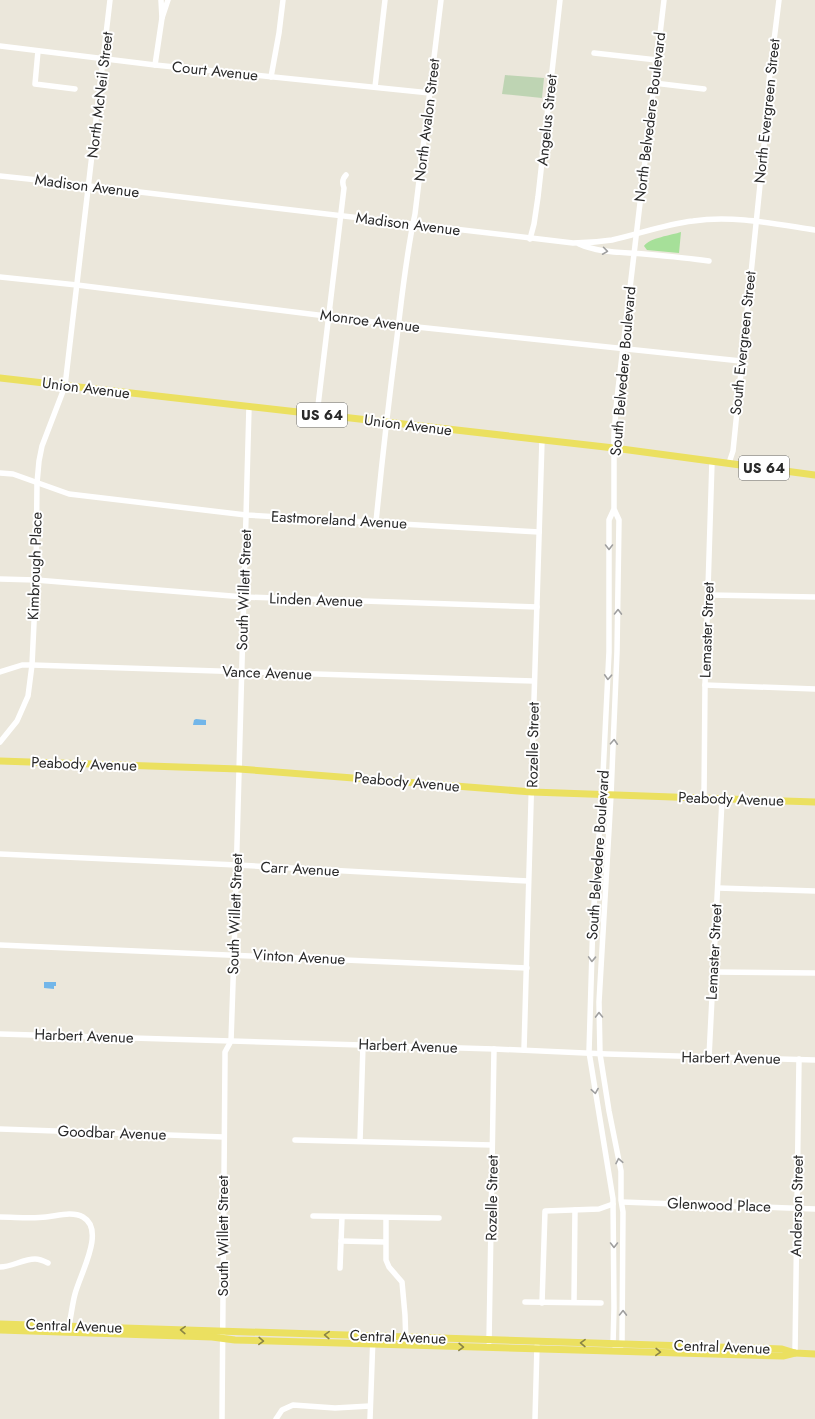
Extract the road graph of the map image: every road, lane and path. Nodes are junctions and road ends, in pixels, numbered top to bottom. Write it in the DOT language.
graph roads {
  1 [pos="110,0"];
  2 [pos="161,0"];
  3 [pos="168,0"];
  4 [pos="283,0"];
  5 [pos="385,0"];
  6 [pos="442,0"];
  7 [pos="560,0"];
  8 [pos="664,0"];
  9 [pos="779,0"];
  10 [pos="162,18"];
  11 [pos="0,46"];
  12 [pos="38,51"];
  13 [pos="594,53"];
  14 [pos="104,59"];
  15 [pos="657,60"];
  16 [pos="155,65"];
  17 [pos="272,77"];
  18 [pos="654,83"];
  19 [pos="375,87"];
  20 [pos="75,89"];
  21 [pos="704,89"];
  22 [pos="430,93"];
  23 [pos="346,173"];
  24 [pos="0,176"];
  25 [pos="0,180"];
  26 [pos="89,186"];
  27 [pos="341,216"];
  28 [pos="756,222"];
  29 [pos="413,224"];
  30 [pos="815,230"];
  31 [pos="636,234"];
  32 [pos="530,239"];
  33 [pos="577,243"];
  34 [pos="634,253"];
  35 [pos="710,261"];
  36 [pos="0,277"];
  37 [pos="77,285"];
  38 [pos="329,316"];
  39 [pos="398,325"];
  40 [pos="623,348"];
  41 [pos="741,361"];
  42 [pos="0,378"];
  43 [pos="65,386"];
  44 [pos="249,408"];
  45 [pos="317,414"];
  46 [pos="386,423"];
  47 [pos="542,440"];
  48 [pos="614,448"];
  49 [pos="712,461"];
  50 [pos="729,463"];
  51 [pos="0,473"];
  52 [pos="815,475"];
  53 [pos="37,483"];
  54 [pos="614,509"];
  55 [pos="246,515"];
  56 [pos="376,522"];
  57 [pos="539,532"];
  58 [pos="0,579"];
  59 [pos="36,580"];
  60 [pos="709,595"];
  61 [pos="244,597"];
  62 [pos="815,597"];
  63 [pos="537,607"];
  64 [pos="32,665"];
  65 [pos="0,672"];
  66 [pos="242,672"];
  67 [pos="534,681"];
  68 [pos="705,685"];
  69 [pos="815,689"];
  70 [pos="0,742"];
  71 [pos="0,761"];
  72 [pos="239,769"];
  73 [pos="532,792"];
  74 [pos="602,795"];
  75 [pos="611,795"];
  76 [pos="704,798"];
  77 [pos="722,800"];
  78 [pos="815,802"];
  79 [pos="0,854"];
  80 [pos="237,865"];
  81 [pos="528,881"];
  82 [pos="718,888"];
  83 [pos="815,891"];
  84 [pos="593,920"];
  85 [pos="604,920"];
  86 [pos="0,945"];
  87 [pos="234,954"];
  88 [pos="527,968"];
  89 [pos="713,972"];
  90 [pos="815,973"];
  91 [pos="0,1034"];
  92 [pos="231,1040"];
  93 [pos="363,1044"];
  94 [pos="494,1049"];
  95 [pos="524,1050"];
  96 [pos="589,1052"];
  97 [pos="600,1054"];
  98 [pos="709,1057"];
  99 [pos="799,1059"];
  100 [pos="815,1060"];
  101 [pos="0,1129"];
  102 [pos="224,1137"];
  103 [pos="295,1140"];
  104 [pos="360,1141"];
  105 [pos="492,1145"];
  106 [pos="622,1202"];
  107 [pos="613,1203"];
  108 [pos="797,1208"];
  109 [pos="815,1209"];
  110 [pos="575,1210"];
  111 [pos="314,1216"];
  112 [pos="0,1217"];
  113 [pos="342,1217"];
  114 [pos="386,1218"];
  115 [pos="439,1218"];
  116 [pos="341,1241"];
  117 [pos="385,1242"];
  118 [pos="48,1263"];
  119 [pos="0,1267"];
  120 [pos="340,1268"];
  121 [pos="525,1302"];
  122 [pos="542,1302"];
  123 [pos="574,1302"];
  124 [pos="601,1303"];
  125 [pos="0,1324"];
  126 [pos="68,1329"];
  127 [pos="0,1330"];
  128 [pos="222,1335"];
  129 [pos="373,1336"];
  130 [pos="406,1337"];
  131 [pos="373,1344"];
  132 [pos="489,1344"];
  133 [pos="613,1344"];
  134 [pos="622,1344"];
  135 [pos="406,1345"];
  136 [pos="537,1345"];
  137 [pos="619,1351"];
  138 [pos="795,1353"];
  139 [pos="815,1354"];
  140 [pos="370,1406"];
  141 [pos="222,1419"];
  142 [pos="276,1419"];
  143 [pos="370,1419"];
  144 [pos="535,1419"];
  1 -- 14 [label="street, North McNeil Street"];
  2 -- 10 [label="street"];
  3 -- 10 [label="street"];
  4 -- 17 [label="street"];
  5 -- 19 [label="street"];
  6 -- 22 [label="street, North Avalon Street"];
  7 -- 32 [label="street, Angelus Street"];
  8 -- 15 [label="street, North Belvedere Boulevard"];
  9 -- 28 [label="street, North Evergreen Street"];
  10 -- 16 [label="street"];
  11 -- 12 [label="street, Court Avenue"];
  12 -- 14 [label="street, Court Avenue"];
  12 -- 20 [label="street"];
  13 -- 15 [label="street"];
  14 -- 16 [label="street, Court Avenue"];
  14 -- 26 [label="street, North McNeil Street"];
  15 -- 18 [label="street, North Belvedere Boulevard"];
  16 -- 17 [label="street, Court Avenue"];
  17 -- 19 [label="street, Court Avenue"];
  18 -- 21 [label="street"];
  18 -- 31 [label="street, North Belvedere Boulevard"];
  19 -- 22 [label="street, Court Avenue"];
  22 -- 29 [label="street, North Avalon Street"];
  23 -- 27 [label="street"];
  24 -- 25 [label="street"];
  24 -- 26 [label="street, Madison Avenue"];
  26 -- 27 [label="street, Madison Avenue"];
  26 -- 37 [label="street, North McNeil Street"];
  27 -- 29 [label="street, Madison Avenue"];
  27 -- 38 [label="street"];
  28 -- 30 [label="street, Madison Avenue"];
  28 -- 31 [label="street, Madison Avenue"];
  28 -- 41 [label="street, South Evergreen Street"];
  29 -- 32 [label="street, Madison Avenue"];
  29 -- 39 [label="street, North Avalon Street"];
  31 -- 33 [label="street, Madison Avenue"];
  31 -- 34 [label="street, South Belvedere Boulevard"];
  32 -- 33 [label="street, Madison Avenue"];
  33 -- 34 [label="street, one-way"];
  34 -- 35 [label="street"];
  34 -- 40 [label="street, South Belvedere Boulevard"];
  36 -- 37 [label="street, Monroe Avenue"];
  37 -- 38 [label="street, Monroe Avenue"];
  37 -- 43 [label="street, North McNeil Street"];
  38 -- 39 [label="street, Monroe Avenue"];
  38 -- 45 [label="street"];
  39 -- 40 [label="street, Monroe Avenue"];
  39 -- 46 [label="street, North Avalon Street"];
  40 -- 41 [label="street, Monroe Avenue"];
  40 -- 48 [label="street, South Belvedere Boulevard"];
  41 -- 50 [label="street, South Evergreen Street"];
  42 -- 43 [label="main road, Union Avenue / US 64"];
  43 -- 44 [label="main road, Union Avenue / US 64"];
  43 -- 53 [label="street, Kimbrough Place"];
  44 -- 45 [label="main road, Union Avenue / US 64"];
  44 -- 55 [label="street, South Willett Street"];
  45 -- 46 [label="main road, Union Avenue / US 64"];
  46 -- 47 [label="main road, Union Avenue / US 64"];
  46 -- 56 [label="street, North Avalon Street"];
  47 -- 48 [label="main road, Union Avenue / US 64"];
  47 -- 57 [label="street, Rozelle Street"];
  48 -- 49 [label="main road, Union Avenue / US 64"];
  48 -- 54 [label="street, South Belvedere Boulevard"];
  49 -- 50 [label="main road, Union Avenue / US 64"];
  49 -- 60 [label="street, Lemaster Street"];
  50 -- 52 [label="main road, Union Avenue / US 64"];
  51 -- 53 [label="street, Eastmoreland Avenue"];
  53 -- 55 [label="street, Eastmoreland Avenue"];
  53 -- 59 [label="street, Kimbrough Place"];
  54 -- 74 [label="street, South Belvedere Boulevard, one-way"];
  75 -- 54 [label="street, South Belvedere Boulevard, one-way"];
  55 -- 56 [label="street, Eastmoreland Avenue"];
  55 -- 61 [label="street, South Willett Street"];
  56 -- 57 [label="street, Eastmoreland Avenue"];
  57 -- 63 [label="street, Rozelle Street"];
  58 -- 59 [label="street, Linden Avenue"];
  59 -- 61 [label="street, Linden Avenue"];
  59 -- 64 [label="street, Kimbrough Place"];
  60 -- 62 [label="street"];
  60 -- 68 [label="street, Lemaster Street"];
  61 -- 63 [label="street, Linden Avenue"];
  61 -- 66 [label="street, South Willett Street"];
  63 -- 67 [label="street, Rozelle Street"];
  64 -- 65 [label="street, Vance Avenue"];
  64 -- 66 [label="street, Vance Avenue"];
  64 -- 70 [label="street, Kimbrough Place"];
  66 -- 67 [label="street, Vance Avenue"];
  66 -- 72 [label="street, South Willett Street"];
  67 -- 73 [label="street, Rozelle Street"];
  68 -- 69 [label="street"];
  68 -- 76 [label="street, Lemaster Street"];
  71 -- 72 [label="main road, Peabody Avenue"];
  72 -- 73 [label="main road, Peabody Avenue"];
  72 -- 80 [label="street, South Willett Street"];
  73 -- 74 [label="main road, Peabody Avenue"];
  73 -- 81 [label="street, Rozelle Street"];
  74 -- 75 [label="main road, Peabody Avenue"];
  74 -- 84 [label="street, South Belvedere Boulevard"];
  75 -- 76 [label="main road, Peabody Avenue"];
  75 -- 85 [label="street, South Belvedere Boulevard"];
  76 -- 77 [label="main road, Peabody Avenue"];
  77 -- 78 [label="main road, Peabody Avenue"];
  77 -- 82 [label="street, Lemaster Street"];
  79 -- 80 [label="street, Carr Avenue"];
  80 -- 81 [label="street, Carr Avenue"];
  80 -- 87 [label="street, South Willett Street"];
  81 -- 88 [label="street, Rozelle Street"];
  82 -- 83 [label="street"];
  82 -- 89 [label="street, Lemaster Street"];
  84 -- 85 [label="street"];
  84 -- 96 [label="street, South Belvedere Boulevard, one-way"];
  97 -- 85 [label="street, South Belvedere Boulevard, one-way"];
  86 -- 87 [label="street, Vinton Avenue"];
  87 -- 88 [label="street, Vinton Avenue"];
  87 -- 92 [label="street, South Willett Street"];
  88 -- 95 [label="street, Rozelle Street"];
  89 -- 90 [label="street"];
  89 -- 98 [label="street, Lemaster Street"];
  91 -- 92 [label="street, Harbert Avenue"];
  92 -- 93 [label="street, Harbert Avenue"];
  92 -- 102 [label="street, South Willett Street"];
  93 -- 94 [label="street, Harbert Avenue"];
  93 -- 104 [label="street"];
  94 -- 95 [label="street, Harbert Avenue"];
  94 -- 105 [label="street, Rozelle Street"];
  95 -- 96 [label="street, Harbert Avenue"];
  96 -- 97 [label="street, Harbert Avenue"];
  96 -- 107 [label="street, South Belvedere Boulevard, one-way"];
  97 -- 98 [label="street, Harbert Avenue"];
  106 -- 97 [label="street, South Belvedere Boulevard, one-way"];
  98 -- 99 [label="street, Harbert Avenue"];
  99 -- 100 [label="street, Harbert Avenue"];
  99 -- 108 [label="street, Anderson Street"];
  101 -- 102 [label="street, Goodbar Avenue"];
  102 -- 128 [label="street, South Willett Street"];
  103 -- 104 [label="street"];
  104 -- 105 [label="street"];
  105 -- 132 [label="street, Rozelle Street"];
  106 -- 107 [label="street"];
  106 -- 108 [label="street, Glenwood Place"];
  134 -- 106 [label="street, South Belvedere Boulevard, one-way"];
  107 -- 110 [label="street"];
  107 -- 133 [label="street, South Belvedere Boulevard, one-way"];
  108 -- 109 [label="street, Glenwood Place"];
  108 -- 138 [label="street, Anderson Street"];
  110 -- 122 [label="street"];
  110 -- 123 [label="street"];
  111 -- 113 [label="street"];
  112 -- 126 [label="street"];
  113 -- 114 [label="street"];
  113 -- 116 [label="street"];
  114 -- 115 [label="street"];
  114 -- 117 [label="street"];
  116 -- 117 [label="street"];
  116 -- 120 [label="street"];
  117 -- 130 [label="street"];
  118 -- 119 [label="street"];
  121 -- 122 [label="street"];
  122 -- 123 [label="street"];
  123 -- 124 [label="street"];
  125 -- 126 [label="main road, Central Avenue"];
  126 -- 127 [label="main road, Central Avenue"];
  126 -- 128 [label="main road, Central Avenue"];
  129 -- 128 [label="main road, Central Avenue, one-way"];
  128 -- 131 [label="main road, Central Avenue, one-way"];
  128 -- 141 [label="street, South Willett Street"];
  129 -- 130 [label="main road, Central Avenue"];
  129 -- 131 [label="street"];
  130 -- 132 [label="main road, Central Avenue"];
  130 -- 135 [label="street"];
  131 -- 135 [label="main road, Central Avenue"];
  131 -- 140 [label="street"];
  135 -- 132 [label="main road, Central Avenue, one-way"];
  132 -- 136 [label="main road, Central Avenue"];
  133 -- 134 [label="main road, Central Avenue"];
  133 -- 136 [label="main road, Central Avenue, one-way"];
  133 -- 137 [label="street"];
  134 -- 137 [label="street, South Belvedere Boulevard"];
  134 -- 138 [label="main road, Central Avenue"];
  136 -- 137 [label="main road, Central Avenue"];
  136 -- 144 [label="street"];
  137 -- 138 [label="main road, Central Avenue, one-way"];
  138 -- 139 [label="main road, Central Avenue"];
  140 -- 142 [label="street"];
  140 -- 143 [label="street"];
}
